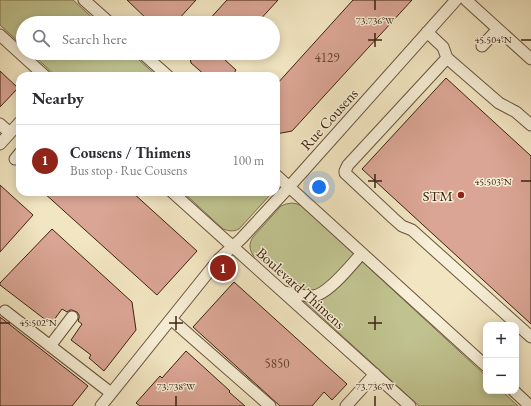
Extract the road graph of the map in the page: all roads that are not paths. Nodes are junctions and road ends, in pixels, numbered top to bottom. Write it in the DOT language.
graph roads {
  1 [pos="84,0"];
  2 [pos="456,0"];
  3 [pos="466,0"];
  4 [pos="102,16"];
  5 [pos="498,30"];
  6 [pos="427,32"];
  7 [pos="0,35"];
  8 [pos="482,46"];
  9 [pos="16,50"];
  10 [pos="447,58"];
  11 [pos="531,59"];
  12 [pos="27,60"];
  13 [pos="150,60"];
  14 [pos="41,72"];
  15 [pos="163,72"];
  16 [pos="0,124"];
  17 [pos="531,125"];
  18 [pos="16,126"];
  19 [pos="10,133"];
  20 [pos="0,144"];
  21 [pos="280,178"];
  22 [pos="289,186"];
  23 [pos="176,196"];
  24 [pos="280,196"];
  25 [pos="280,196"];
  26 [pos="233,247"];
  27 [pos="362,253"];
  28 [pos="285,292"];
  29 [pos="5,311"];
  30 [pos="72,317"];
  31 [pos="171,319"];
  32 [pos="531,337"];
  33 [pos="50,346"];
  34 [pos="483,363"];
  35 [pos="374,374"];
  36 [pos="111,393"];
  37 [pos="517,394"];
  38 [pos="101,406"];
  39 [pos="270,406"];
  40 [pos="346,406"];
  41 [pos="410,406"];
  42 [pos="530,406"];
  1 -- 4 [label="street"];
  2 -- 6 [label="street, Rue Cousens"];
  3 -- 5 [label="street"];
  5 -- 8 [label="street"];
  5 -- 11 [label="street"];
  6 -- 10 [label="street"];
  6 -- 22 [label="street, Rue Cousens"];
  7 -- 9 [label="street"];
  10 -- 17 [label="street"];
  10 -- 32 [label="street"];
  12 -- 14 [label="street"];
  13 -- 15 [label="street"];
  16 -- 19 [label="street"];
  18 -- 19 [label="street"];
  19 -- 20 [label="street"];
  21 -- 22 [label="street"];
  22 -- 25 [label="street, Rue Cousens"];
  22 -- 27 [label="street"];
  23 -- 26 [label="street, Boulevard Thimens"];
  24 -- 26 [label="street, Rue Cousens"];
  26 -- 28 [label="street, Boulevard Thimens"];
  26 -- 31 [label="street, Rue Cousens"];
  27 -- 28 [label="street"];
  27 -- 34 [label="street"];
  28 -- 35 [label="street, Boulevard Thimens"];
  29 -- 33 [label="street"];
  30 -- 33 [label="street"];
  31 -- 36 [label="street, Rue Cousens"];
  31 -- 39 [label="street"];
  33 -- 36 [label="street"];
  35 -- 40 [label="street"];
  35 -- 41 [label="street, Boulevard Thimens"];
  36 -- 38 [label="street, Rue Cousens"];
  37 -- 42 [label="street"];
}
